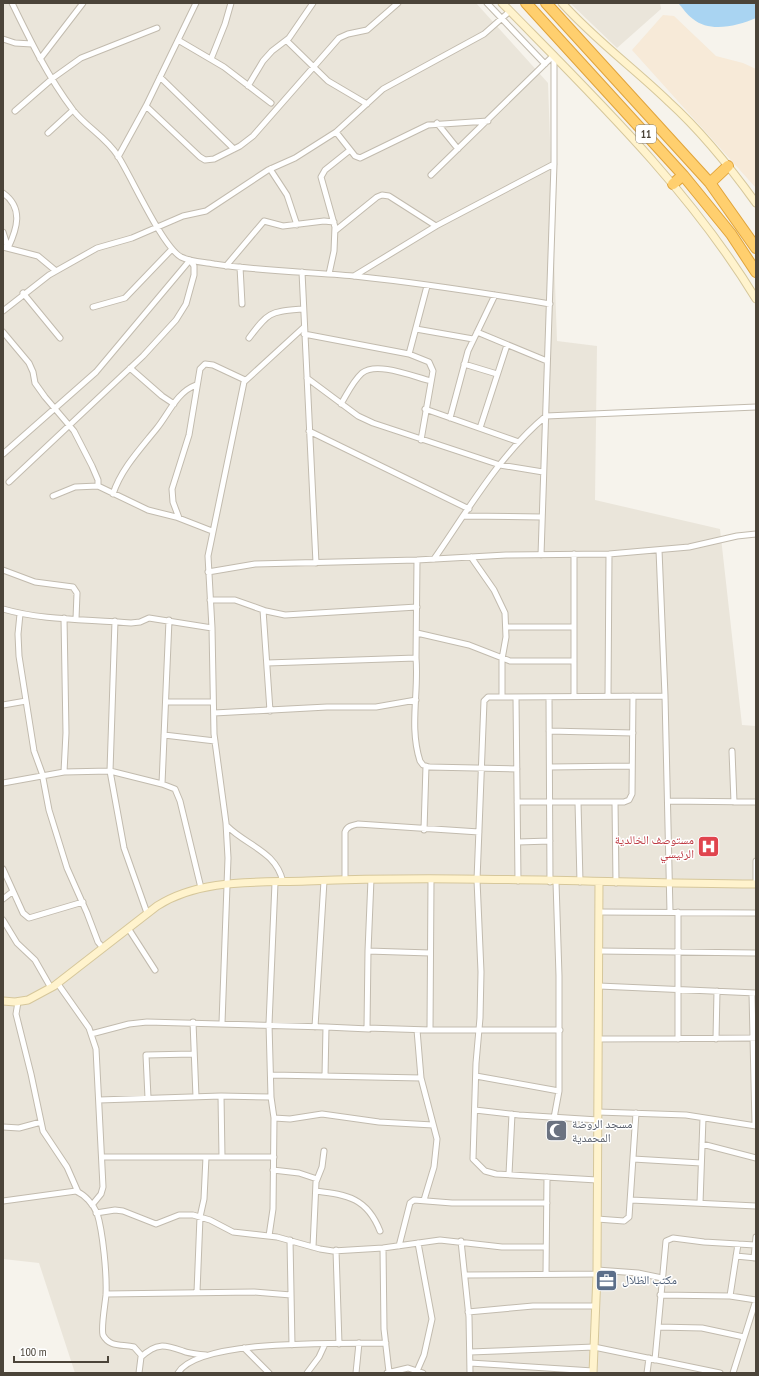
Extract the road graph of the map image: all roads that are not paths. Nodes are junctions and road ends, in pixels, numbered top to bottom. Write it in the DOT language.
graph roads {
  1 [pos="12,3"];
  2 [pos="83,3"];
  3 [pos="196,3"];
  4 [pos="231,3"];
  5 [pos="313,3"];
  6 [pos="398,3"];
  7 [pos="487,3"];
  8 [pos="502,3"];
  9 [pos="526,3"];
  10 [pos="547,3"];
  11 [pos="562,3"];
  12 [pos="510,11"];
  13 [pos="557,14"];
  14 [pos="502,18"];
  15 [pos="546,24"];
  16 [pos="157,28"];
  17 [pos="3,39"];
  18 [pos="178,40"];
  19 [pos="287,41"];
  20 [pos="32,44"];
  21 [pos="554,55"];
  22 [pos="40,59"];
  23 [pos="211,59"];
  24 [pos="545,64"];
  25 [pos="314,67"];
  26 [pos="160,77"];
  27 [pos="53,78"];
  28 [pos="248,86"];
  29 [pos="271,104"];
  30 [pos="367,104"];
  31 [pos="146,106"];
  32 [pos="73,110"];
  33 [pos="15,111"];
  34 [pos="488,121"];
  35 [pos="437,123"];
  36 [pos="336,132"];
  37 [pos="48,133"];
  38 [pos="234,149"];
  39 [pos="458,149"];
  40 [pos="350,150"];
  41 [pos="118,157"];
  42 [pos="554,164"];
  43 [pos="728,166"];
  44 [pos="270,169"];
  45 [pos="431,175"];
  46 [pos="683,175"];
  47 [pos="673,184"];
  48 [pos="710,184"];
  49 [pos="3,193"];
  50 [pos="756,203"];
  51 [pos="334,222"];
  52 [pos="297,225"];
  53 [pos="157,226"];
  54 [pos="436,226"];
  55 [pos="335,231"];
  56 [pos="3,232"];
  57 [pos="5,248"];
  58 [pos="756,248"];
  59 [pos="172,249"];
  60 [pos="190,260"];
  61 [pos="226,266"];
  62 [pos="240,267"];
  63 [pos="56,271"];
  64 [pos="302,272"];
  65 [pos="756,272"];
  66 [pos="330,274"];
  67 [pos="354,276"];
  68 [pos="428,286"];
  69 [pos="24,293"];
  70 [pos="495,294"];
  71 [pos="756,299"];
  72 [pos="242,304"];
  73 [pos="550,304"];
  74 [pos="93,307"];
  75 [pos="303,309"];
  76 [pos="3,311"];
  77 [pos="304,327"];
  78 [pos="416,329"];
  79 [pos="3,332"];
  80 [pos="477,332"];
  81 [pos="304,334"];
  82 [pos="60,338"];
  83 [pos="249,338"];
  84 [pos="474,339"];
  85 [pos="507,345"];
  86 [pos="409,354"];
  87 [pos="548,361"];
  88 [pos="464,364"];
  89 [pos="130,368"];
  90 [pos="497,374"];
  91 [pos="307,378"];
  92 [pos="245,380"];
  93 [pos="431,381"];
  94 [pos="196,385"];
  95 [pos="174,404"];
  96 [pos="341,404"];
  97 [pos="756,407"];
  98 [pos="425,408"];
  99 [pos="55,409"];
  100 [pos="546,416"];
  101 [pos="450,418"];
  102 [pos="69,424"];
  103 [pos="480,428"];
  104 [pos="309,431"];
  105 [pos="421,440"];
  106 [pos="519,442"];
  107 [pos="3,454"];
  108 [pos="500,465"];
  109 [pos="543,472"];
  110 [pos="9,482"];
  111 [pos="98,486"];
  112 [pos="113,494"];
  113 [pos="53,496"];
  114 [pos="469,509"];
  115 [pos="464,516"];
  116 [pos="542,517"];
  117 [pos="179,518"];
  118 [pos="212,531"];
  119 [pos="756,534"];
  120 [pos="659,550"];
  121 [pos="574,554"];
  122 [pos="609,554"];
  123 [pos="541,555"];
  124 [pos="471,557"];
  125 [pos="434,559"];
  126 [pos="417,560"];
  127 [pos="316,563"];
  128 [pos="3,570"];
  129 [pos="208,572"];
  130 [pos="210,600"];
  131 [pos="417,607"];
  132 [pos="3,610"];
  133 [pos="263,610"];
  134 [pos="20,614"];
  135 [pos="64,618"];
  136 [pos="76,619"];
  137 [pos="169,620"];
  138 [pos="115,621"];
  139 [pos="506,627"];
  140 [pos="574,627"];
  141 [pos="212,628"];
  142 [pos="417,633"];
  143 [pos="416,658"];
  144 [pos="502,659"];
  145 [pos="574,661"];
  146 [pos="267,663"];
  147 [pos="549,696"];
  148 [pos="574,696"];
  149 [pos="608,696"];
  150 [pos="633,696"];
  151 [pos="665,696"];
  152 [pos="502,697"];
  153 [pos="516,697"];
  154 [pos="416,700"];
  155 [pos="26,701"];
  156 [pos="166,702"];
  157 [pos="213,702"];
  158 [pos="3,705"];
  159 [pos="270,711"];
  160 [pos="214,713"];
  161 [pos="549,731"];
  162 [pos="632,733"];
  163 [pos="164,735"];
  164 [pos="215,741"];
  165 [pos="732,750"];
  166 [pos="426,766"];
  167 [pos="632,766"];
  168 [pos="550,767"];
  169 [pos="480,769"];
  170 [pos="517,769"];
  171 [pos="110,771"];
  172 [pos="64,772"];
  173 [pos="43,776"];
  174 [pos="3,783"];
  175 [pos="162,784"];
  176 [pos="668,801"];
  177 [pos="517,802"];
  178 [pos="550,802"];
  179 [pos="578,802"];
  180 [pos="615,802"];
  181 [pos="734,802"];
  182 [pos="756,802"];
  183 [pos="227,826"];
  184 [pos="424,830"];
  185 [pos="479,832"];
  186 [pos="550,840"];
  187 [pos="518,842"];
  188 [pos="756,861"];
  189 [pos="3,869"];
  190 [pos="371,879"];
  191 [pos="345,880"];
  192 [pos="431,880"];
  193 [pos="478,880"];
  194 [pos="324,881"];
  195 [pos="518,881"];
  196 [pos="283,882"];
  197 [pos="553,882"];
  198 [pos="580,882"];
  199 [pos="599,882"];
  200 [pos="274,883"];
  201 [pos="616,883"];
  202 [pos="670,884"];
  203 [pos="756,884"];
  204 [pos="228,885"];
  205 [pos="201,888"];
  206 [pos="12,892"];
  207 [pos="3,899"];
  208 [pos="83,902"];
  209 [pos="599,912"];
  210 [pos="670,912"];
  211 [pos="678,912"];
  212 [pos="147,913"];
  213 [pos="756,913"];
  214 [pos="3,920"];
  215 [pos="128,928"];
  216 [pos="103,948"];
  217 [pos="368,951"];
  218 [pos="599,951"];
  219 [pos="678,952"];
  220 [pos="430,953"];
  221 [pos="756,953"];
  222 [pos="155,970"];
  223 [pos="58,984"];
  224 [pos="600,986"];
  225 [pos="51,988"];
  226 [pos="678,990"];
  227 [pos="717,991"];
  228 [pos="754,993"];
  229 [pos="4,1002"];
  230 [pos="18,1002"];
  231 [pos="193,1022"];
  232 [pos="222,1023"];
  233 [pos="269,1024"];
  234 [pos="316,1027"];
  235 [pos="326,1027"];
  236 [pos="367,1028"];
  237 [pos="479,1029"];
  238 [pos="417,1030"];
  239 [pos="430,1030"];
  240 [pos="560,1030"];
  241 [pos="92,1034"];
  242 [pos="755,1038"];
  243 [pos="678,1039"];
  244 [pos="716,1039"];
  245 [pos="598,1040"];
  246 [pos="193,1054"];
  247 [pos="272,1075"];
  248 [pos="325,1076"];
  249 [pos="476,1076"];
  250 [pos="421,1078"];
  251 [pos="559,1091"];
  252 [pos="221,1096"];
  253 [pos="196,1097"];
  254 [pos="271,1097"];
  255 [pos="148,1098"];
  256 [pos="99,1100"];
  257 [pos="475,1110"];
  258 [pos="598,1112"];
  259 [pos="636,1113"];
  260 [pos="512,1114"];
  261 [pos="274,1118"];
  262 [pos="554,1118"];
  263 [pos="703,1118"];
  264 [pos="598,1120"];
  265 [pos="41,1122"];
  266 [pos="433,1125"];
  267 [pos="756,1126"];
  268 [pos="3,1127"];
  269 [pos="702,1144"];
  270 [pos="324,1151"];
  271 [pos="102,1157"];
  272 [pos="206,1157"];
  273 [pos="222,1157"];
  274 [pos="274,1157"];
  275 [pos="756,1158"];
  276 [pos="633,1159"];
  277 [pos="701,1163"];
  278 [pos="274,1170"];
  279 [pos="509,1174"];
  280 [pos="547,1177"];
  281 [pos="317,1179"];
  282 [pos="597,1180"];
  283 [pos="316,1191"];
  284 [pos="78,1192"];
  285 [pos="424,1200"];
  286 [pos="631,1200"];
  287 [pos="3,1201"];
  288 [pos="547,1203"];
  289 [pos="700,1203"];
  290 [pos="92,1205"];
  291 [pos="756,1206"];
  292 [pos="96,1213"];
  293 [pos="200,1217"];
  294 [pos="597,1219"];
  295 [pos="380,1231"];
  296 [pos="269,1236"];
  297 [pos="756,1237"];
  298 [pos="290,1240"];
  299 [pos="461,1241"];
  300 [pos="418,1243"];
  301 [pos="738,1244"];
  302 [pos="755,1245"];
  303 [pos="398,1246"];
  304 [pos="313,1247"];
  305 [pos="546,1247"];
  306 [pos="383,1248"];
  307 [pos="336,1250"];
  308 [pos="736,1256"];
  309 [pos="755,1258"];
  310 [pos="597,1272"];
  311 [pos="546,1274"];
  312 [pos="464,1275"];
  313 [pos="662,1278"];
  314 [pos="197,1292"];
  315 [pos="106,1294"];
  316 [pos="290,1295"];
  317 [pos="660,1295"];
  318 [pos="730,1296"];
  319 [pos="756,1300"];
  320 [pos="596,1306"];
  321 [pos="468,1312"];
  322 [pos="658,1326"];
  323 [pos="744,1337"];
  324 [pos="386,1343"];
  325 [pos="324,1344"];
  326 [pos="339,1344"];
  327 [pos="359,1344"];
  328 [pos="292,1345"];
  329 [pos="594,1347"];
  330 [pos="244,1348"];
  331 [pos="470,1352"];
  332 [pos="207,1355"];
  333 [pos="142,1356"];
  334 [pos="648,1358"];
  335 [pos="654,1360"];
  336 [pos="470,1363"];
  337 [pos="420,1372"];
  338 [pos="593,1372"];
  339 [pos="139,1373"];
  340 [pos="178,1373"];
  341 [pos="269,1373"];
  342 [pos="307,1373"];
  343 [pos="356,1373"];
  344 [pos="388,1373"];
  345 [pos="470,1373"];
  346 [pos="647,1373"];
  347 [pos="720,1373"];
  348 [pos="733,1373"];
  1 -- 20 [label="street"];
  2 -- 22 [label="street"];
  3 -- 18 [label="street"];
  4 -- 23 [label="street"];
  5 -- 19 [label="street"];
  6 -- 25 [label="street"];
  7 -- 14 [label="street"];
  8 -- 12 [label="street"];
  9 -- 15 [label="highway, 11"];
  10 -- 13 [label="highway"];
  11 -- 43 [label="street"];
  12 -- 14 [label="street"];
  12 -- 21 [label="street"];
  13 -- 15 [label="highway"];
  13 -- 48 [label="highway, 11"];
  14 -- 24 [label="street"];
  14 -- 30 [label="street"];
  15 -- 46 [label="highway, 11"];
  16 -- 27 [label="street"];
  17 -- 20 [label="street"];
  18 -- 23 [label="street"];
  18 -- 26 [label="street"];
  19 -- 25 [label="street"];
  19 -- 28 [label="street"];
  20 -- 22 [label="street"];
  21 -- 24 [label="street"];
  21 -- 42 [label="street"];
  21 -- 47 [label="street"];
  22 -- 27 [label="street"];
  23 -- 28 [label="street"];
  24 -- 34 [label="street"];
  25 -- 30 [label="street"];
  25 -- 38 [label="street"];
  26 -- 31 [label="street"];
  26 -- 38 [label="street"];
  27 -- 32 [label="street"];
  27 -- 33 [label="street"];
  28 -- 29 [label="street"];
  30 -- 36 [label="street"];
  31 -- 38 [label="street"];
  31 -- 41 [label="street"];
  32 -- 37 [label="street"];
  32 -- 41 [label="street"];
  34 -- 35 [label="street"];
  34 -- 39 [label="street"];
  35 -- 39 [label="street"];
  35 -- 40 [label="street"];
  36 -- 40 [label="street"];
  36 -- 44 [label="street"];
  39 -- 45 [label="street"];
  40 -- 51 [label="street"];
  41 -- 53 [label="street"];
  42 -- 54 [label="street"];
  42 -- 73 [label="street"];
  43 -- 48 [label="highway"];
  43 -- 50 [label="street"];
  44 -- 52 [label="street"];
  44 -- 53 [label="street"];
  46 -- 47 [label="highway"];
  46 -- 65 [label="highway, 11"];
  47 -- 71 [label="street"];
  48 -- 58 [label="highway, 11"];
  49 -- 57 [label="street"];
  51 -- 52 [label="street"];
  51 -- 55 [label="street"];
  52 -- 61 [label="street"];
  53 -- 59 [label="street"];
  53 -- 63 [label="street"];
  54 -- 55 [label="street"];
  54 -- 67 [label="street"];
  55 -- 66 [label="street"];
  56 -- 57 [label="street"];
  57 -- 63 [label="street"];
  59 -- 60 [label="street"];
  59 -- 74 [label="street"];
  60 -- 61 [label="street"];
  60 -- 89 [label="street"];
  60 -- 99 [label="street"];
  61 -- 62 [label="street"];
  62 -- 64 [label="street"];
  62 -- 72 [label="street"];
  63 -- 69 [label="street"];
  64 -- 66 [label="street"];
  64 -- 75 [label="street"];
  66 -- 67 [label="street"];
  67 -- 68 [label="street"];
  68 -- 70 [label="street"];
  68 -- 78 [label="street"];
  69 -- 76 [label="street"];
  69 -- 82 [label="street"];
  70 -- 73 [label="street"];
  70 -- 80 [label="street"];
  73 -- 87 [label="street"];
  75 -- 77 [label="street"];
  75 -- 83 [label="street"];
  77 -- 81 [label="street"];
  77 -- 92 [label="street"];
  78 -- 84 [label="street"];
  78 -- 86 [label="street"];
  79 -- 99 [label="street"];
  80 -- 84 [label="street"];
  80 -- 85 [label="street"];
  81 -- 86 [label="street"];
  81 -- 91 [label="street"];
  84 -- 88 [label="street"];
  85 -- 87 [label="street"];
  85 -- 90 [label="street"];
  86 -- 93 [label="street"];
  87 -- 100 [label="street"];
  88 -- 90 [label="street"];
  88 -- 101 [label="street"];
  89 -- 95 [label="street"];
  89 -- 102 [label="street"];
  90 -- 103 [label="street"];
  91 -- 96 [label="street"];
  91 -- 104 [label="street"];
  92 -- 94 [label="street"];
  92 -- 118 [label="street"];
  93 -- 96 [label="street"];
  93 -- 98 [label="street"];
  94 -- 95 [label="street"];
  94 -- 117 [label="street"];
  95 -- 112 [label="street"];
  96 -- 105 [label="street"];
  97 -- 100 [label="street"];
  98 -- 101 [label="street"];
  98 -- 105 [label="street"];
  99 -- 102 [label="street"];
  99 -- 107 [label="street"];
  100 -- 106 [label="street"];
  100 -- 109 [label="street"];
  101 -- 103 [label="street"];
  102 -- 110 [label="street"];
  102 -- 111 [label="street"];
  103 -- 106 [label="street"];
  104 -- 114 [label="street"];
  104 -- 127 [label="street"];
  105 -- 108 [label="street"];
  106 -- 108 [label="street"];
  108 -- 109 [label="street"];
  108 -- 114 [label="street"];
  109 -- 116 [label="street"];
  111 -- 112 [label="street"];
  111 -- 113 [label="street"];
  112 -- 117 [label="street"];
  114 -- 115 [label="street"];
  115 -- 116 [label="street"];
  115 -- 125 [label="street"];
  116 -- 123 [label="street"];
  117 -- 118 [label="street"];
  118 -- 129 [label="street"];
  119 -- 120 [label="street"];
  120 -- 122 [label="street"];
  120 -- 151 [label="street"];
  121 -- 122 [label="street"];
  121 -- 123 [label="street"];
  121 -- 140 [label="street"];
  122 -- 149 [label="street"];
  123 -- 124 [label="street"];
  124 -- 125 [label="street"];
  124 -- 139 [label="street"];
  125 -- 126 [label="street"];
  126 -- 127 [label="street"];
  126 -- 131 [label="street"];
  127 -- 129 [label="street"];
  128 -- 136 [label="street"];
  129 -- 130 [label="street"];
  130 -- 133 [label="street"];
  130 -- 141 [label="street"];
  131 -- 133 [label="street"];
  131 -- 142 [label="street"];
  132 -- 134 [label="street"];
  133 -- 146 [label="street"];
  134 -- 135 [label="street"];
  134 -- 155 [label="street"];
  135 -- 136 [label="street"];
  135 -- 172 [label="street"];
  136 -- 138 [label="street"];
  137 -- 138 [label="street"];
  137 -- 141 [label="street"];
  137 -- 156 [label="street"];
  138 -- 171 [label="street"];
  139 -- 140 [label="street"];
  139 -- 144 [label="street"];
  140 -- 145 [label="street"];
  141 -- 157 [label="street"];
  142 -- 143 [label="street"];
  142 -- 144 [label="street"];
  143 -- 146 [label="street"];
  143 -- 154 [label="street"];
  144 -- 145 [label="street"];
  144 -- 152 [label="street"];
  145 -- 148 [label="street"];
  146 -- 159 [label="street"];
  147 -- 148 [label="street"];
  147 -- 153 [label="street"];
  147 -- 161 [label="street"];
  148 -- 149 [label="street"];
  149 -- 150 [label="street"];
  150 -- 151 [label="street"];
  150 -- 162 [label="street"];
  151 -- 176 [label="street"];
  152 -- 153 [label="street"];
  152 -- 169 [label="street"];
  153 -- 170 [label="street"];
  154 -- 159 [label="street"];
  154 -- 166 [label="street"];
  155 -- 158 [label="street"];
  155 -- 173 [label="street"];
  156 -- 157 [label="street"];
  156 -- 163 [label="street"];
  157 -- 160 [label="street"];
  159 -- 160 [label="street"];
  160 -- 164 [label="street"];
  161 -- 162 [label="street"];
  161 -- 168 [label="street"];
  162 -- 167 [label="street"];
  163 -- 164 [label="street"];
  163 -- 175 [label="street"];
  164 -- 183 [label="street"];
  165 -- 181 [label="street"];
  166 -- 169 [label="street"];
  166 -- 184 [label="street"];
  167 -- 168 [label="street"];
  167 -- 180 [label="street"];
  168 -- 178 [label="street"];
  169 -- 170 [label="street"];
  169 -- 185 [label="street"];
  170 -- 177 [label="street"];
  171 -- 172 [label="street"];
  171 -- 175 [label="street"];
  171 -- 212 [label="street"];
  172 -- 173 [label="street"];
  173 -- 174 [label="street"];
  173 -- 208 [label="street"];
  175 -- 205 [label="street"];
  176 -- 181 [label="street"];
  176 -- 202 [label="street"];
  177 -- 178 [label="street"];
  177 -- 187 [label="street"];
  178 -- 179 [label="street"];
  178 -- 186 [label="street"];
  179 -- 180 [label="street"];
  179 -- 198 [label="street"];
  180 -- 201 [label="street"];
  181 -- 182 [label="street"];
  183 -- 196 [label="street"];
  183 -- 204 [label="street"];
  184 -- 185 [label="street"];
  184 -- 191 [label="street"];
  185 -- 193 [label="street"];
  186 -- 187 [label="street"];
  186 -- 197 [label="street"];
  187 -- 195 [label="street"];
  188 -- 203 [label="street"];
  189 -- 206 [label="street"];
  190 -- 191 [label="street"];
  190 -- 192 [label="street"];
  190 -- 217 [label="street"];
  191 -- 194 [label="street"];
  192 -- 193 [label="street"];
  192 -- 220 [label="street"];
  193 -- 195 [label="street"];
  193 -- 237 [label="street"];
  194 -- 196 [label="street"];
  194 -- 234 [label="street"];
  195 -- 197 [label="street"];
  196 -- 200 [label="street"];
  197 -- 198 [label="street"];
  197 -- 240 [label="street"];
  198 -- 199 [label="street"];
  199 -- 201 [label="street"];
  199 -- 209 [label="street"];
  200 -- 204 [label="street"];
  200 -- 233 [label="street"];
  201 -- 202 [label="street"];
  202 -- 203 [label="street"];
  202 -- 210 [label="street"];
  204 -- 205 [label="street"];
  204 -- 232 [label="street"];
  205 -- 212 [label="street"];
  206 -- 207 [label="street"];
  206 -- 208 [label="street"];
  208 -- 216 [label="street"];
  209 -- 210 [label="street"];
  209 -- 218 [label="street"];
  210 -- 211 [label="street"];
  211 -- 213 [label="street"];
  211 -- 219 [label="street"];
  212 -- 215 [label="street"];
  214 -- 225 [label="street"];
  215 -- 216 [label="street"];
  215 -- 222 [label="street"];
  216 -- 223 [label="street"];
  217 -- 220 [label="street"];
  217 -- 236 [label="street"];
  218 -- 219 [label="street"];
  218 -- 224 [label="street"];
  219 -- 221 [label="street"];
  219 -- 226 [label="street"];
  220 -- 239 [label="street"];
  223 -- 225 [label="street"];
  223 -- 241 [label="street"];
  224 -- 226 [label="street"];
  224 -- 245 [label="street"];
  225 -- 230 [label="street"];
  226 -- 227 [label="street"];
  226 -- 243 [label="street"];
  227 -- 228 [label="street"];
  227 -- 244 [label="street"];
  228 -- 242 [label="street"];
  229 -- 230 [label="street"];
  230 -- 265 [label="street"];
  231 -- 232 [label="street"];
  231 -- 241 [label="street"];
  231 -- 246 [label="street"];
  232 -- 233 [label="street"];
  233 -- 234 [label="street"];
  233 -- 247 [label="street"];
  234 -- 235 [label="street"];
  235 -- 236 [label="street"];
  235 -- 248 [label="street"];
  236 -- 238 [label="street"];
  236 -- 239 [label="street"];
  237 -- 239 [label="street"];
  237 -- 240 [label="street"];
  237 -- 249 [label="street"];
  238 -- 239 [label="street"];
  238 -- 250 [label="street"];
  240 -- 251 [label="street"];
  241 -- 256 [label="street"];
  242 -- 244 [label="street"];
  242 -- 267 [label="street"];
  243 -- 244 [label="street"];
  243 -- 245 [label="street"];
  245 -- 258 [label="street"];
  246 -- 253 [label="street"];
  246 -- 255 [label="street"];
  247 -- 248 [label="street"];
  247 -- 254 [label="street"];
  248 -- 250 [label="street"];
  249 -- 251 [label="street"];
  249 -- 257 [label="street"];
  250 -- 266 [label="street"];
  251 -- 262 [label="street"];
  252 -- 253 [label="street"];
  252 -- 254 [label="street"];
  252 -- 273 [label="street"];
  253 -- 255 [label="street"];
  254 -- 261 [label="street"];
  255 -- 256 [label="street"];
  256 -- 271 [label="street"];
  257 -- 260 [label="street"];
  257 -- 279 [label="street"];
  258 -- 259 [label="street"];
  258 -- 264 [label="street"];
  259 -- 263 [label="street"];
  259 -- 276 [label="street"];
  260 -- 262 [label="street"];
  260 -- 279 [label="street"];
  261 -- 266 [label="street"];
  261 -- 274 [label="street"];
  262 -- 264 [label="street"];
  263 -- 267 [label="street"];
  263 -- 269 [label="street"];
  264 -- 282 [label="street"];
  265 -- 268 [label="street"];
  265 -- 284 [label="street"];
  266 -- 285 [label="street"];
  269 -- 275 [label="street"];
  269 -- 277 [label="street"];
  270 -- 281 [label="street"];
  271 -- 272 [label="street"];
  271 -- 290 [label="street"];
  272 -- 273 [label="street"];
  272 -- 293 [label="street"];
  273 -- 274 [label="street"];
  274 -- 278 [label="street"];
  276 -- 277 [label="street"];
  276 -- 286 [label="street"];
  277 -- 289 [label="street"];
  278 -- 281 [label="street"];
  278 -- 296 [label="street"];
  279 -- 280 [label="street"];
  280 -- 282 [label="street"];
  280 -- 288 [label="street"];
  281 -- 283 [label="street"];
  282 -- 294 [label="street"];
  283 -- 295 [label="street"];
  283 -- 304 [label="street"];
  284 -- 287 [label="street"];
  284 -- 290 [label="street"];
  285 -- 288 [label="street"];
  285 -- 303 [label="street"];
  286 -- 289 [label="street"];
  286 -- 294 [label="street"];
  288 -- 305 [label="street"];
  289 -- 291 [label="street"];
  290 -- 292 [label="street"];
  292 -- 293 [label="street"];
  292 -- 315 [label="street"];
  293 -- 296 [label="street"];
  293 -- 314 [label="street"];
  294 -- 310 [label="street"];
  296 -- 298 [label="street"];
  297 -- 302 [label="street"];
  298 -- 304 [label="street"];
  298 -- 316 [label="street"];
  299 -- 300 [label="street"];
  299 -- 305 [label="street"];
  299 -- 312 [label="street"];
  300 -- 303 [label="street"];
  300 -- 337 [label="street"];
  301 -- 302 [label="street"];
  301 -- 308 [label="street"];
  301 -- 313 [label="street"];
  302 -- 309 [label="street"];
  303 -- 306 [label="street"];
  304 -- 307 [label="street"];
  305 -- 311 [label="street"];
  306 -- 307 [label="street"];
  306 -- 324 [label="street"];
  307 -- 326 [label="street"];
  308 -- 309 [label="street"];
  308 -- 318 [label="street"];
  310 -- 311 [label="street"];
  310 -- 313 [label="street"];
  310 -- 320 [label="street"];
  311 -- 312 [label="street"];
  312 -- 321 [label="street"];
  313 -- 317 [label="street"];
  314 -- 315 [label="street"];
  314 -- 316 [label="street"];
  315 -- 333 [label="street"];
  316 -- 328 [label="street"];
  317 -- 318 [label="street"];
  317 -- 322 [label="street"];
  318 -- 319 [label="street"];
  319 -- 323 [label="street"];
  320 -- 321 [label="street"];
  320 -- 329 [label="street"];
  321 -- 331 [label="street"];
  322 -- 323 [label="street"];
  322 -- 335 [label="street"];
  323 -- 348 [label="street"];
  324 -- 327 [label="street"];
  324 -- 344 [label="street"];
  325 -- 326 [label="street"];
  325 -- 328 [label="street"];
  325 -- 342 [label="street"];
  326 -- 327 [label="street"];
  327 -- 343 [label="street"];
  328 -- 330 [label="street"];
  329 -- 331 [label="street"];
  329 -- 334 [label="street"];
  329 -- 338 [label="street"];
  330 -- 332 [label="street"];
  330 -- 341 [label="street"];
  331 -- 336 [label="street"];
  332 -- 333 [label="street"];
  332 -- 340 [label="street"];
  333 -- 339 [label="street"];
  334 -- 335 [label="street"];
  334 -- 346 [label="street"];
  335 -- 347 [label="street"];
  336 -- 338 [label="street"];
  336 -- 345 [label="street"];
  337 -- 344 [label="street"];
}
